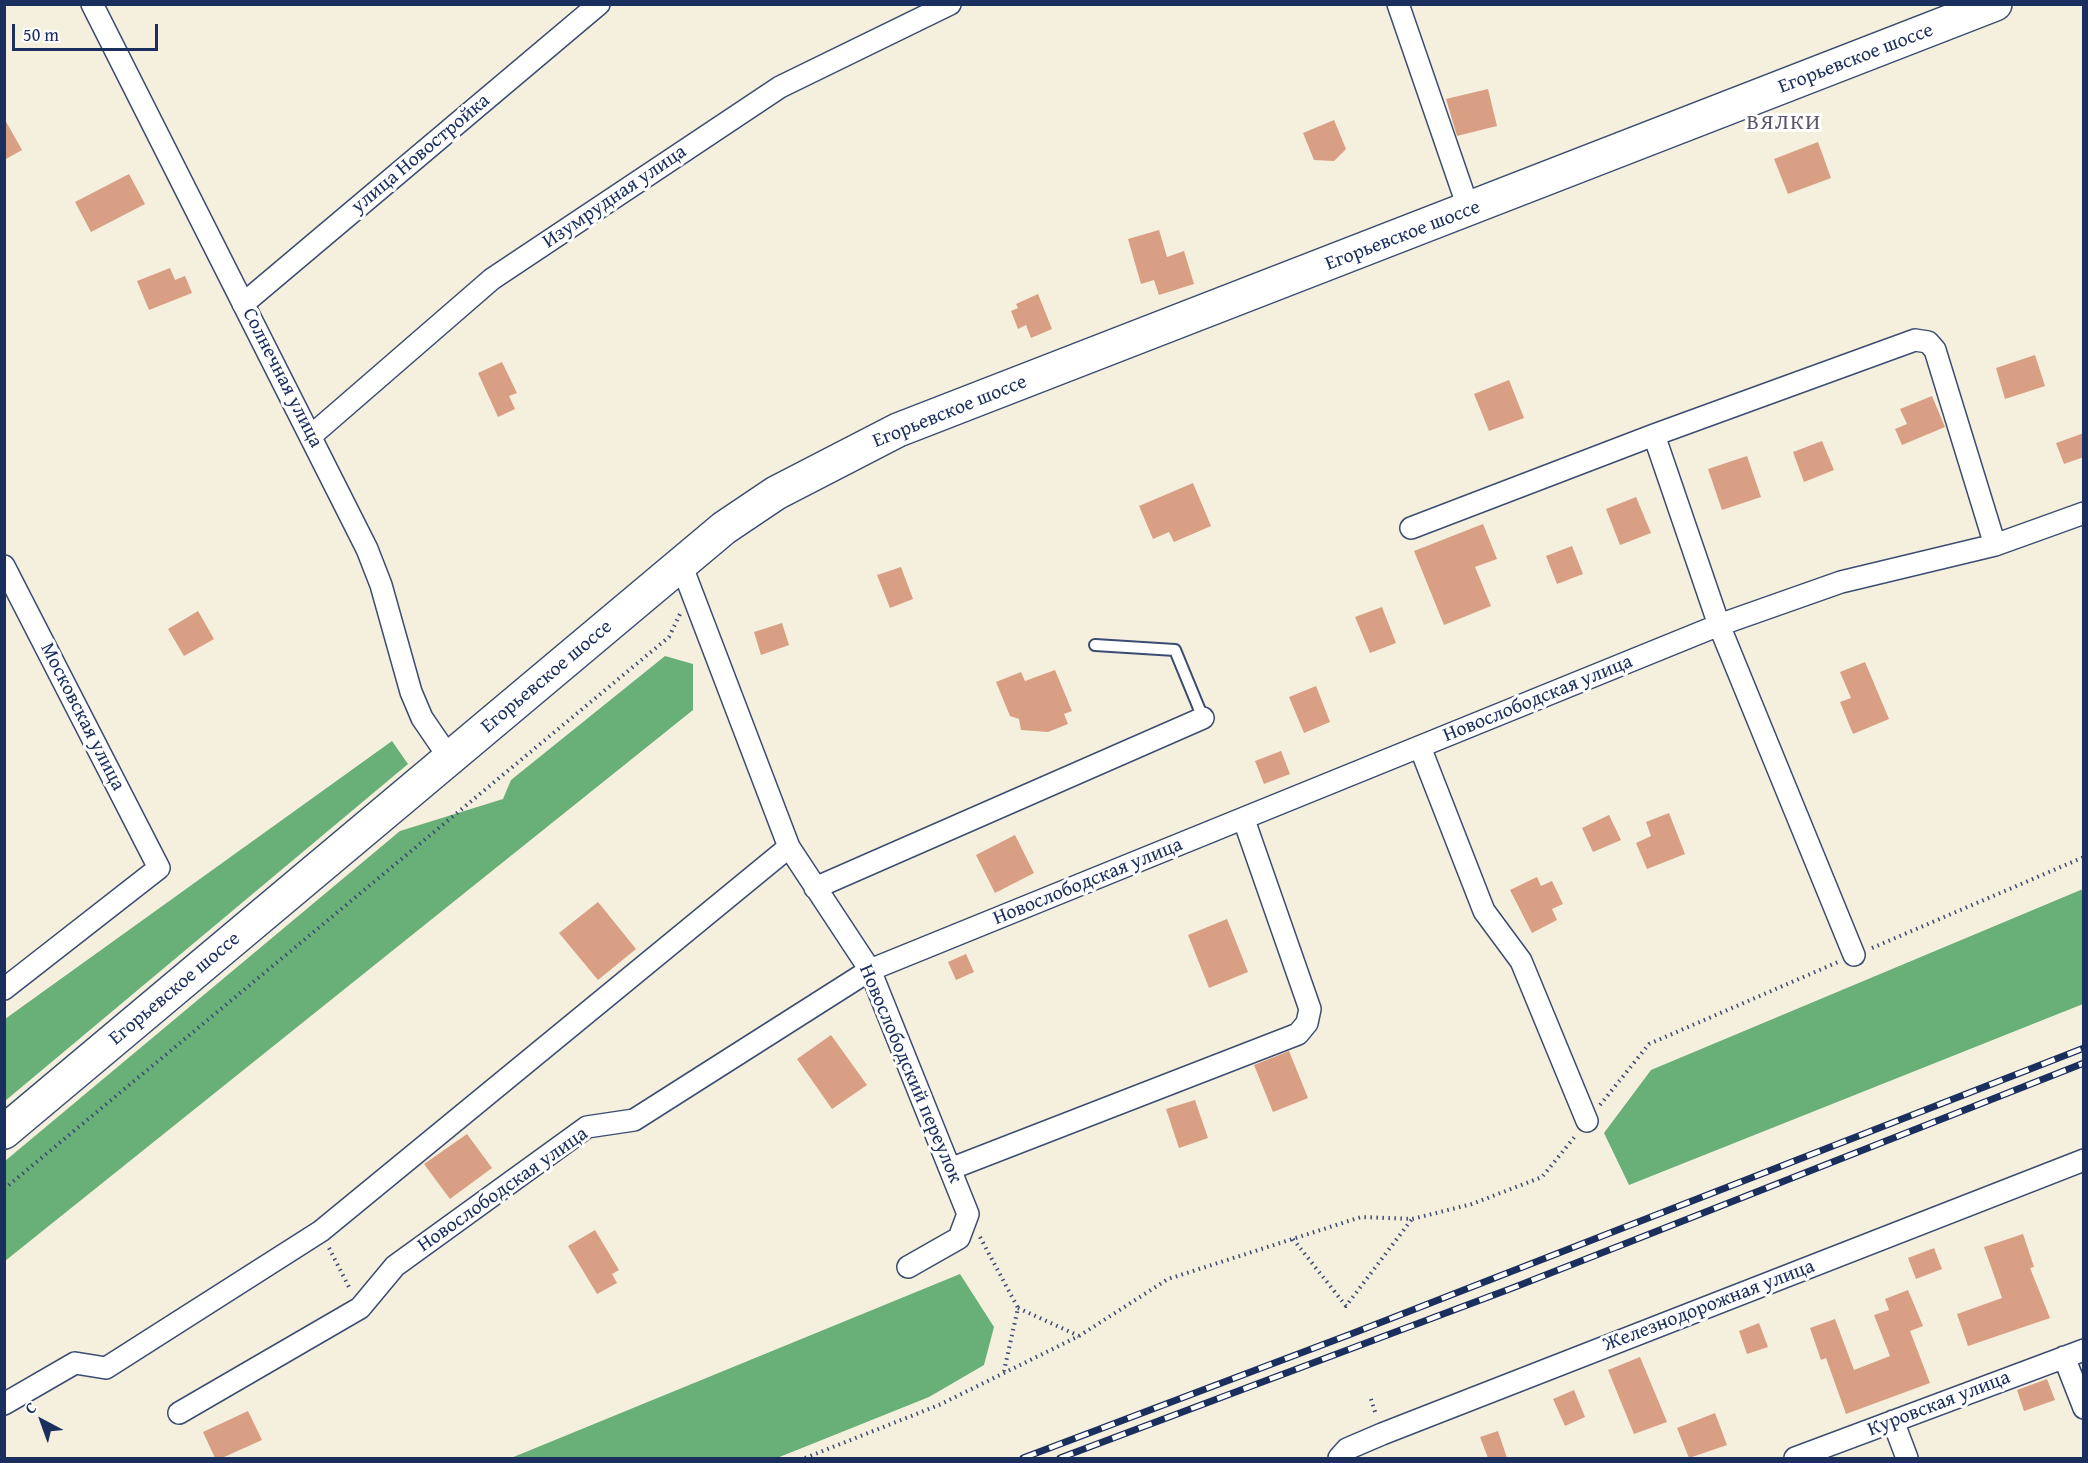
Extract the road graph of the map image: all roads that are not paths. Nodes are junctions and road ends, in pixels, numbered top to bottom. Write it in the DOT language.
graph roads {
  1 [pos="92,4"];
  2 [pos="599,4"];
  3 [pos="950,4"];
  4 [pos="1398,4"];
  5 [pos="1995,4"];
  6 [pos="1958,11"];
  7 [pos="1469,210"];
  8 [pos="243,304"];
  9 [pos="312,435"];
  10 [pos="1654,435"];
  11 [pos="2084,513"];
  12 [pos="1411,528"];
  13 [pos="1995,545"];
  14 [pos="4,566"];
  15 [pos="687,578"];
  16 [pos="1719,625"];
  17 [pos="1095,645"];
  18 [pos="1203,718"];
  19 [pos="1420,747"];
  20 [pos="450,759"];
  21 [pos="1244,820"];
  22 [pos="789,847"];
  23 [pos="814,888"];
  24 [pos="1854,955"];
  25 [pos="870,970"];
  26 [pos="4,989"];
  27 [pos="1590,1117"];
  28 [pos="4,1132"];
  29 [pos="2084,1160"];
  30 [pos="950,1169"];
  31 [pos="908,1267"];
  32 [pos="2074,1353"];
  33 [pos="4,1404"];
  34 [pos="2084,1408"];
  35 [pos="179,1413"];
  36 [pos="1893,1421"];
  37 [pos="1339,1458"];
  38 [pos="1795,1458"];
  39 [pos="1907,1458"];
  1 -- 8 [label="street, Солнечная улица"];
  2 -- 8 [label="street, улица Новостройка"];
  3 -- 9 [label="street, Изумрудная улица"];
  4 -- 7 [label="street"];
  5 -- 6 [label="main road, Егорьевское шоссе"];
  6 -- 7 [label="main road, Егорьевское шоссе"];
  7 -- 15 [label="main road, Егорьевское шоссе"];
  8 -- 9 [label="street, Солнечная улица"];
  9 -- 20 [label="street, Солнечная улица"];
  10 -- 12 [label="street"];
  10 -- 13 [label="street"];
  10 -- 16 [label="street"];
  11 -- 13 [label="street, Новослободская улица"];
  13 -- 16 [label="street, Новослободская улица"];
  14 -- 26 [label="street, Московская улица"];
  15 -- 20 [label="main road, Егорьевское шоссе"];
  15 -- 22 [label="street, Новослободский переулок"];
  16 -- 19 [label="street, Новослободская улица"];
  16 -- 24 [label="street"];
  17 -- 18 [label="lane"];
  18 -- 23 [label="street"];
  19 -- 21 [label="street, Новослободская улица"];
  19 -- 27 [label="street"];
  20 -- 28 [label="main road, Егорьевское шоссе"];
  21 -- 25 [label="street, Новослободская улица"];
  21 -- 30 [label="street"];
  22 -- 23 [label="street, Новослободский переулок"];
  22 -- 33 [label="street"];
  23 -- 25 [label="street, Новослободский переулок"];
  25 -- 30 [label="street, Новослободский переулок"];
  25 -- 35 [label="street, Новослободская улица"];
  29 -- 37 [label="street, Железнодорожная улица"];
  30 -- 31 [label="street, Новослободский переулок"];
  32 -- 34 [label="street"];
  32 -- 36 [label="street, Куровская улица"];
  36 -- 38 [label="street, Куровская улица"];
  36 -- 39 [label="street"];
}
